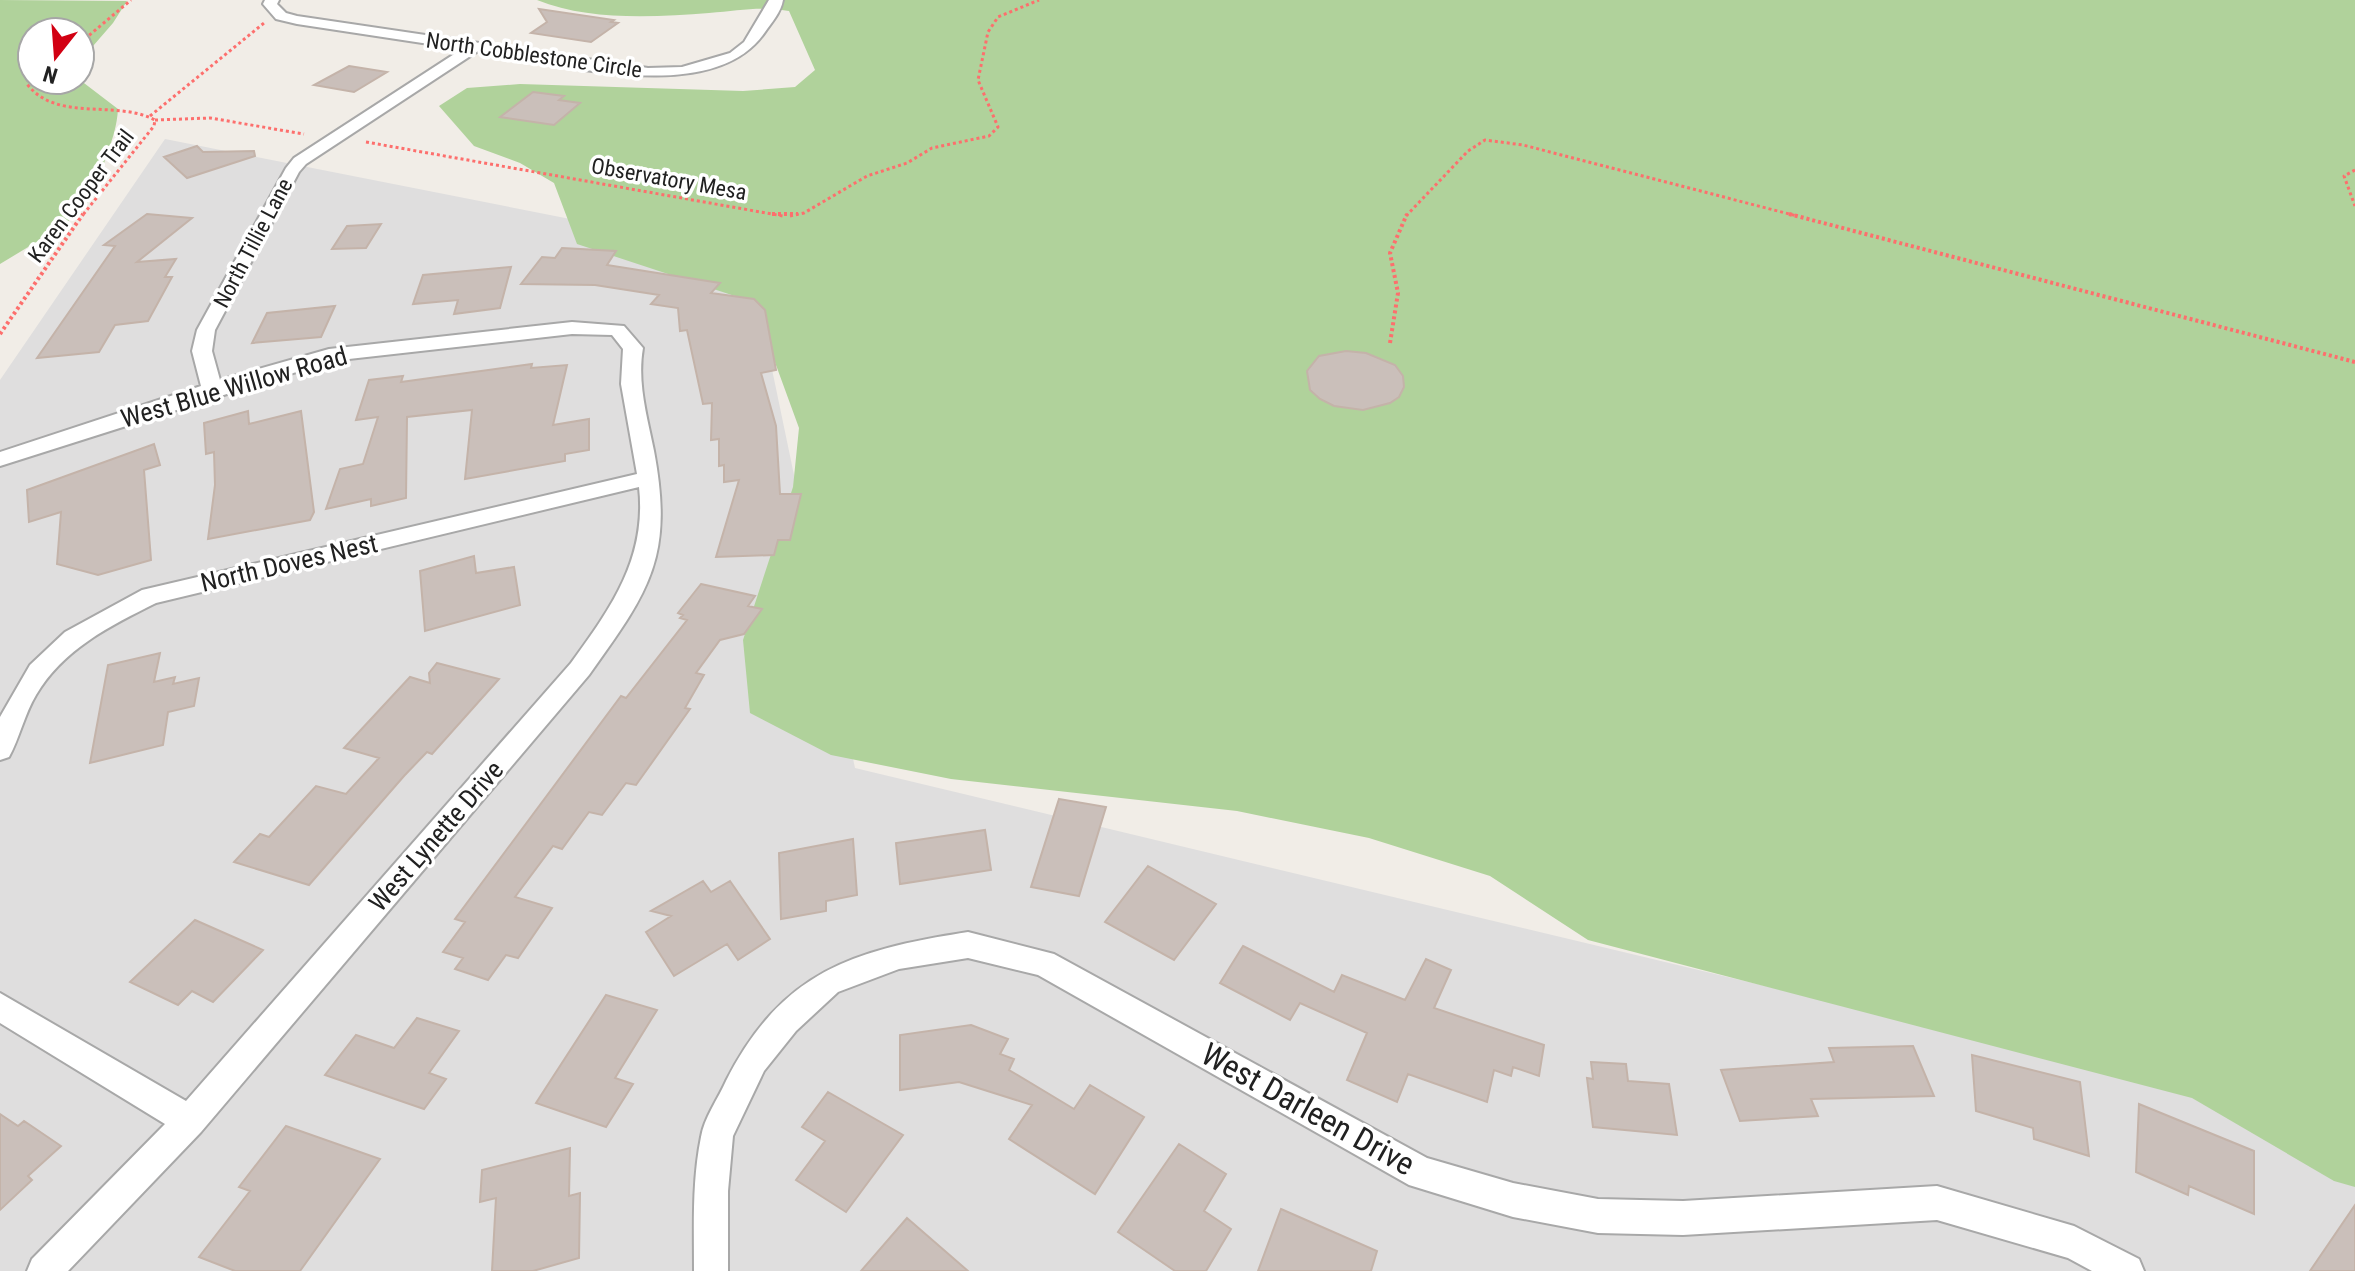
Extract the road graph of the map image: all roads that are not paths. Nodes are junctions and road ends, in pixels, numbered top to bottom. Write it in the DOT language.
graph roads {
  1 [pos="272,0"];
  2 [pos="776,0"];
  3 [pos="474,47"];
  4 [pos="617,330"];
  5 [pos="212,389"];
  6 [pos="0,459"];
  7 [pos="648,478"];
  8 [pos="0,750"];
  9 [pos="0,1007"];
  10 [pos="190,1121"];
  11 [pos="44,1271"];
  12 [pos="711,1271"];
  13 [pos="2127,1271"];
  1 -- 3 [label="street, North Cobblestone Circle"];
  2 -- 3 [label="street, North Cobblestone Circle"];
  3 -- 5 [label="street, North Tillie Lane"];
  4 -- 5 [label="street, West Blue Willow Road"];
  4 -- 7 [label="street, West Lynette Drive"];
  5 -- 6 [label="street, West Blue Willow Road"];
  7 -- 8 [label="street, North Doves Nest"];
  7 -- 10 [label="street, West Lynette Drive"];
  9 -- 10 [label="street"];
  10 -- 11 [label="street, West Lynette Drive"];
  12 -- 13 [label="street, West Darleen Drive"];
}
